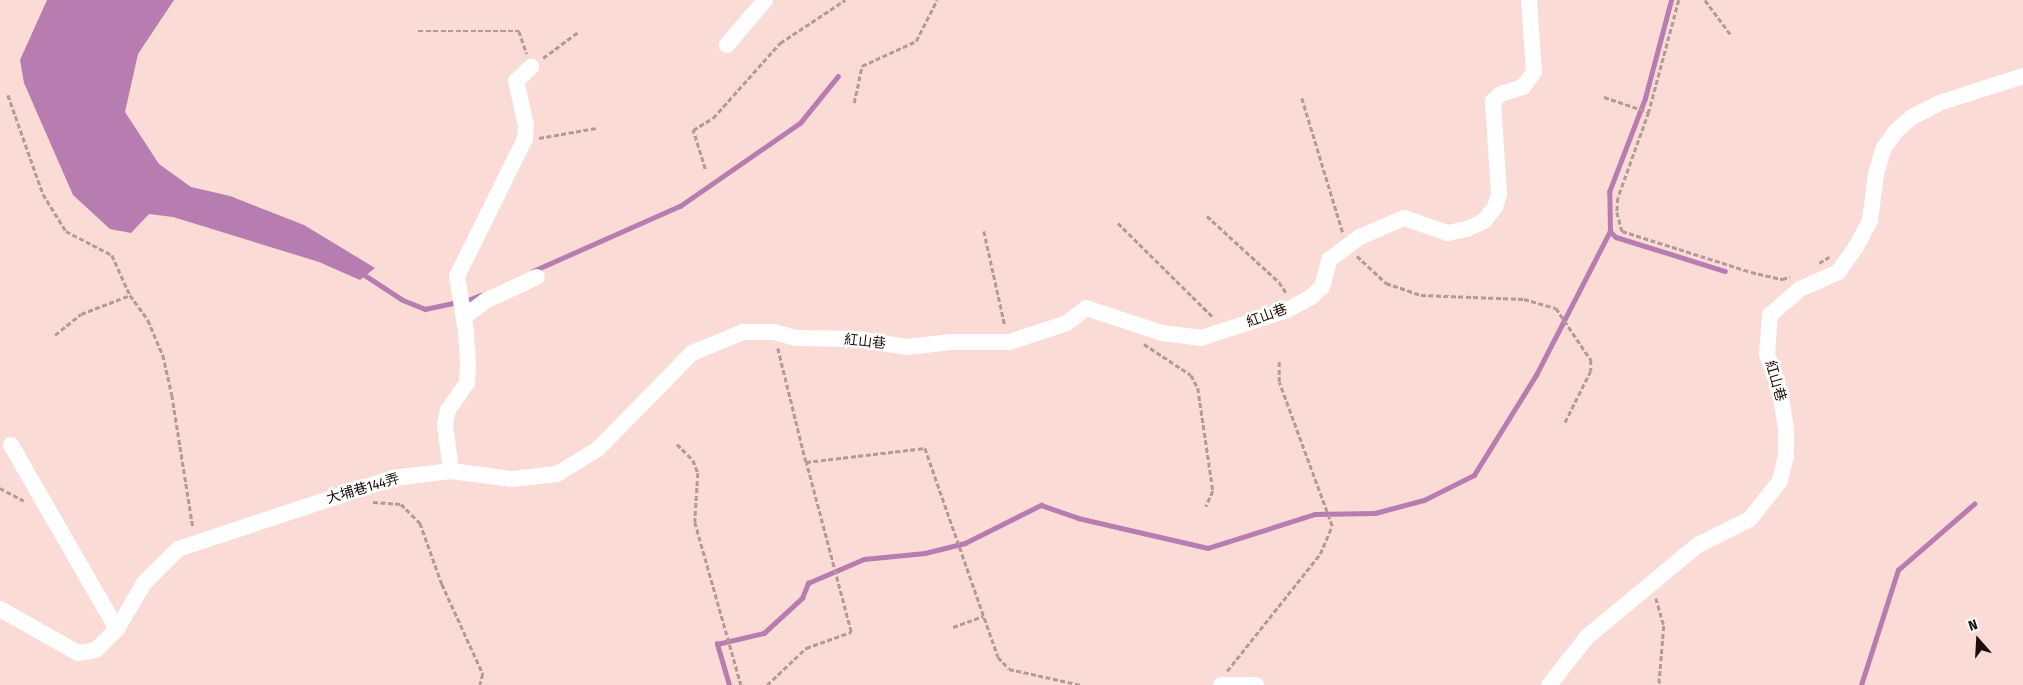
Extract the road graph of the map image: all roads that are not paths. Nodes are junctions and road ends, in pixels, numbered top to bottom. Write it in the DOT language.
graph roads {
  1 [pos="765,0"];
  2 [pos="1529,0"];
  3 [pos="727,46"];
  4 [pos="531,67"];
  5 [pos="2023,76"];
  6 [pos="537,277"];
  7 [pos="464,316"];
  8 [pos="774,332"];
  9 [pos="11,445"];
  10 [pos="451,471"];
  11 [pos="0,609"];
  12 [pos="117,629"];
  13 [pos="1222,685"];
  14 [pos="1256,685"];
  15 [pos="1549,685"];
  1 -- 3 [label="street"];
  2 -- 8 [label="street, 紅山巷"];
  4 -- 7 [label="street"];
  5 -- 15 [label="street, 紅山巷"];
  6 -- 7 [label="street"];
  7 -- 10 [label="street"];
  8 -- 10 [label="street, 大埔巷144弄"];
  9 -- 12 [label="street"];
  10 -- 12 [label="street, 大埔巷144弄"];
  11 -- 12 [label="street, 大埔巷144弄"];
  13 -- 14 [label="street"];
}
